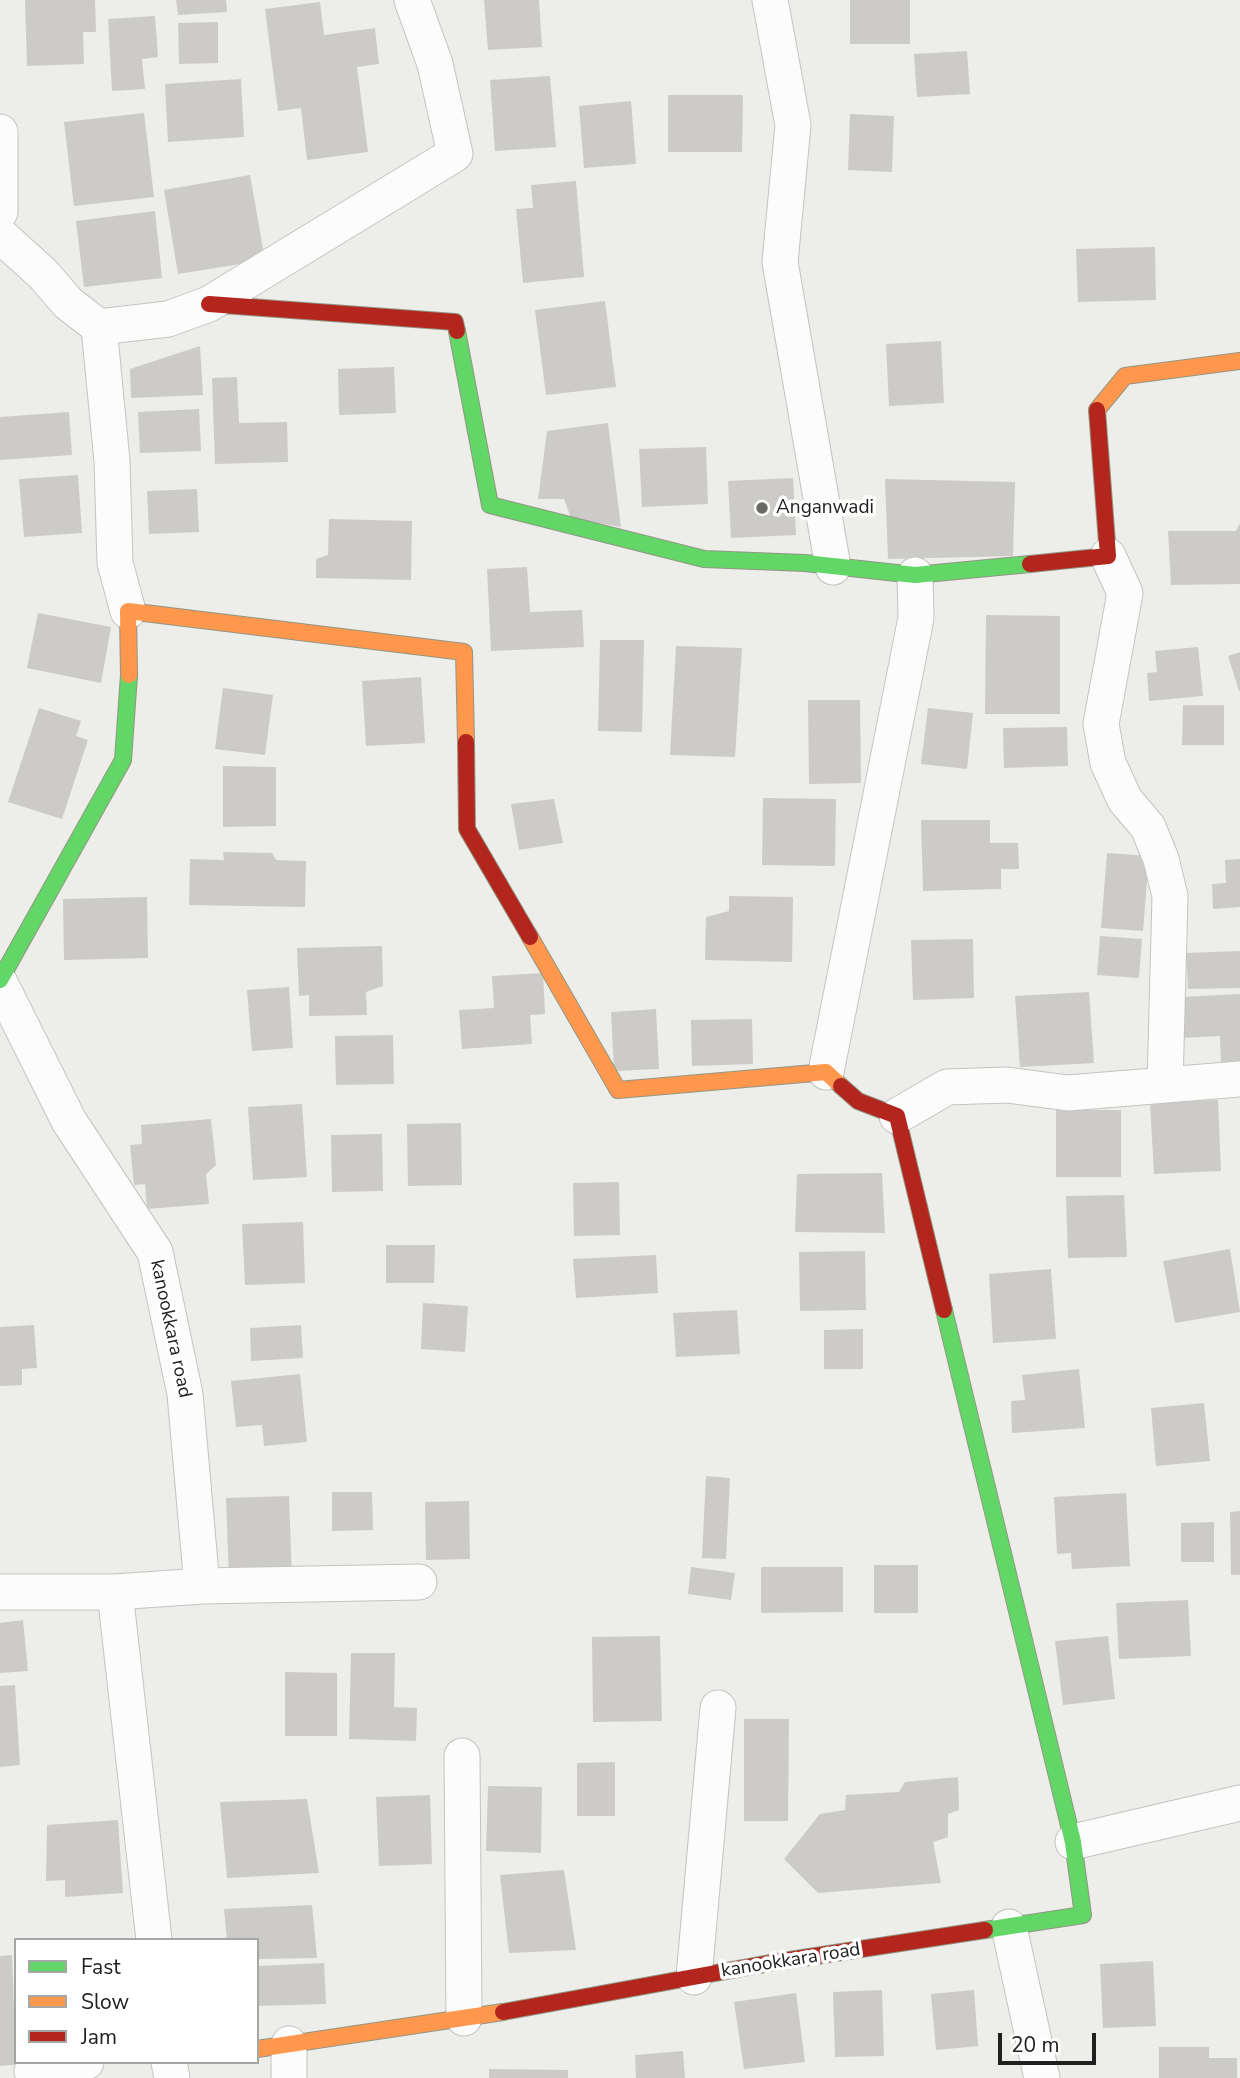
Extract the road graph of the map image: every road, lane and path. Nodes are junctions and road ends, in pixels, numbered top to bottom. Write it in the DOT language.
graph roads {
  1 [pos="412,0"];
  2 [pos="771,0"];
  3 [pos="0,132"];
  4 [pos="0,212"];
  5 [pos="0,235"];
  6 [pos="209,304"];
  7 [pos="99,327"];
  8 [pos="1240,361"];
  9 [pos="1108,556"];
  10 [pos="833,567"];
  11 [pos="915,575"];
  12 [pos="128,611"];
  13 [pos="0,981"];
  14 [pos="826,1072"];
  15 [pos="1240,1079"];
  16 [pos="1165,1085"];
  17 [pos="897,1116"];
  18 [pos="419,1582"];
  19 [pos="202,1586"];
  20 [pos="0,1592"];
  21 [pos="115,1592"];
  22 [pos="719,1709"];
  23 [pos="461,1756"];
  24 [pos="1240,1803"];
  25 [pos="1073,1842"];
  26 [pos="1009,1927"];
  27 [pos="153,1938"];
  28 [pos="694,1977"];
  29 [pos="464,2018"];
  30 [pos="279,2057"];
  31 [pos="74,2064"];
  32 [pos="32,2071"];
  33 [pos="1042,2078"];
  1 -- 6 [label="street"];
  2 -- 10 [label="street"];
  3 -- 4 [label="street"];
  5 -- 7 [label="street"];
  6 -- 7 [label="street"];
  6 -- 10 [label="street"];
  7 -- 12 [label="street"];
  8 -- 9 [label="street"];
  9 -- 11 [label="street"];
  9 -- 16 [label="street"];
  10 -- 11 [label="street"];
  11 -- 14 [label="street"];
  12 -- 13 [label="street"];
  12 -- 14 [label="street"];
  13 -- 19 [label="street, kanookkara road"];
  14 -- 17 [label="street"];
  15 -- 16 [label="street"];
  16 -- 17 [label="street"];
  17 -- 25 [label="street"];
  18 -- 19 [label="street"];
  19 -- 21 [label="street"];
  20 -- 21 [label="street"];
  21 -- 27 [label="street"];
  22 -- 28 [label="street"];
  23 -- 29 [label="street"];
  24 -- 25 [label="street"];
  25 -- 26 [label="street, kanookkara road"];
  26 -- 28 [label="street, kanookkara road"];
  26 -- 33 [label="street"];
  28 -- 29 [label="street, kanookkara road"];
  29 -- 30 [label="street, kanookkara road"];
  31 -- 32 [label="street"];
}
